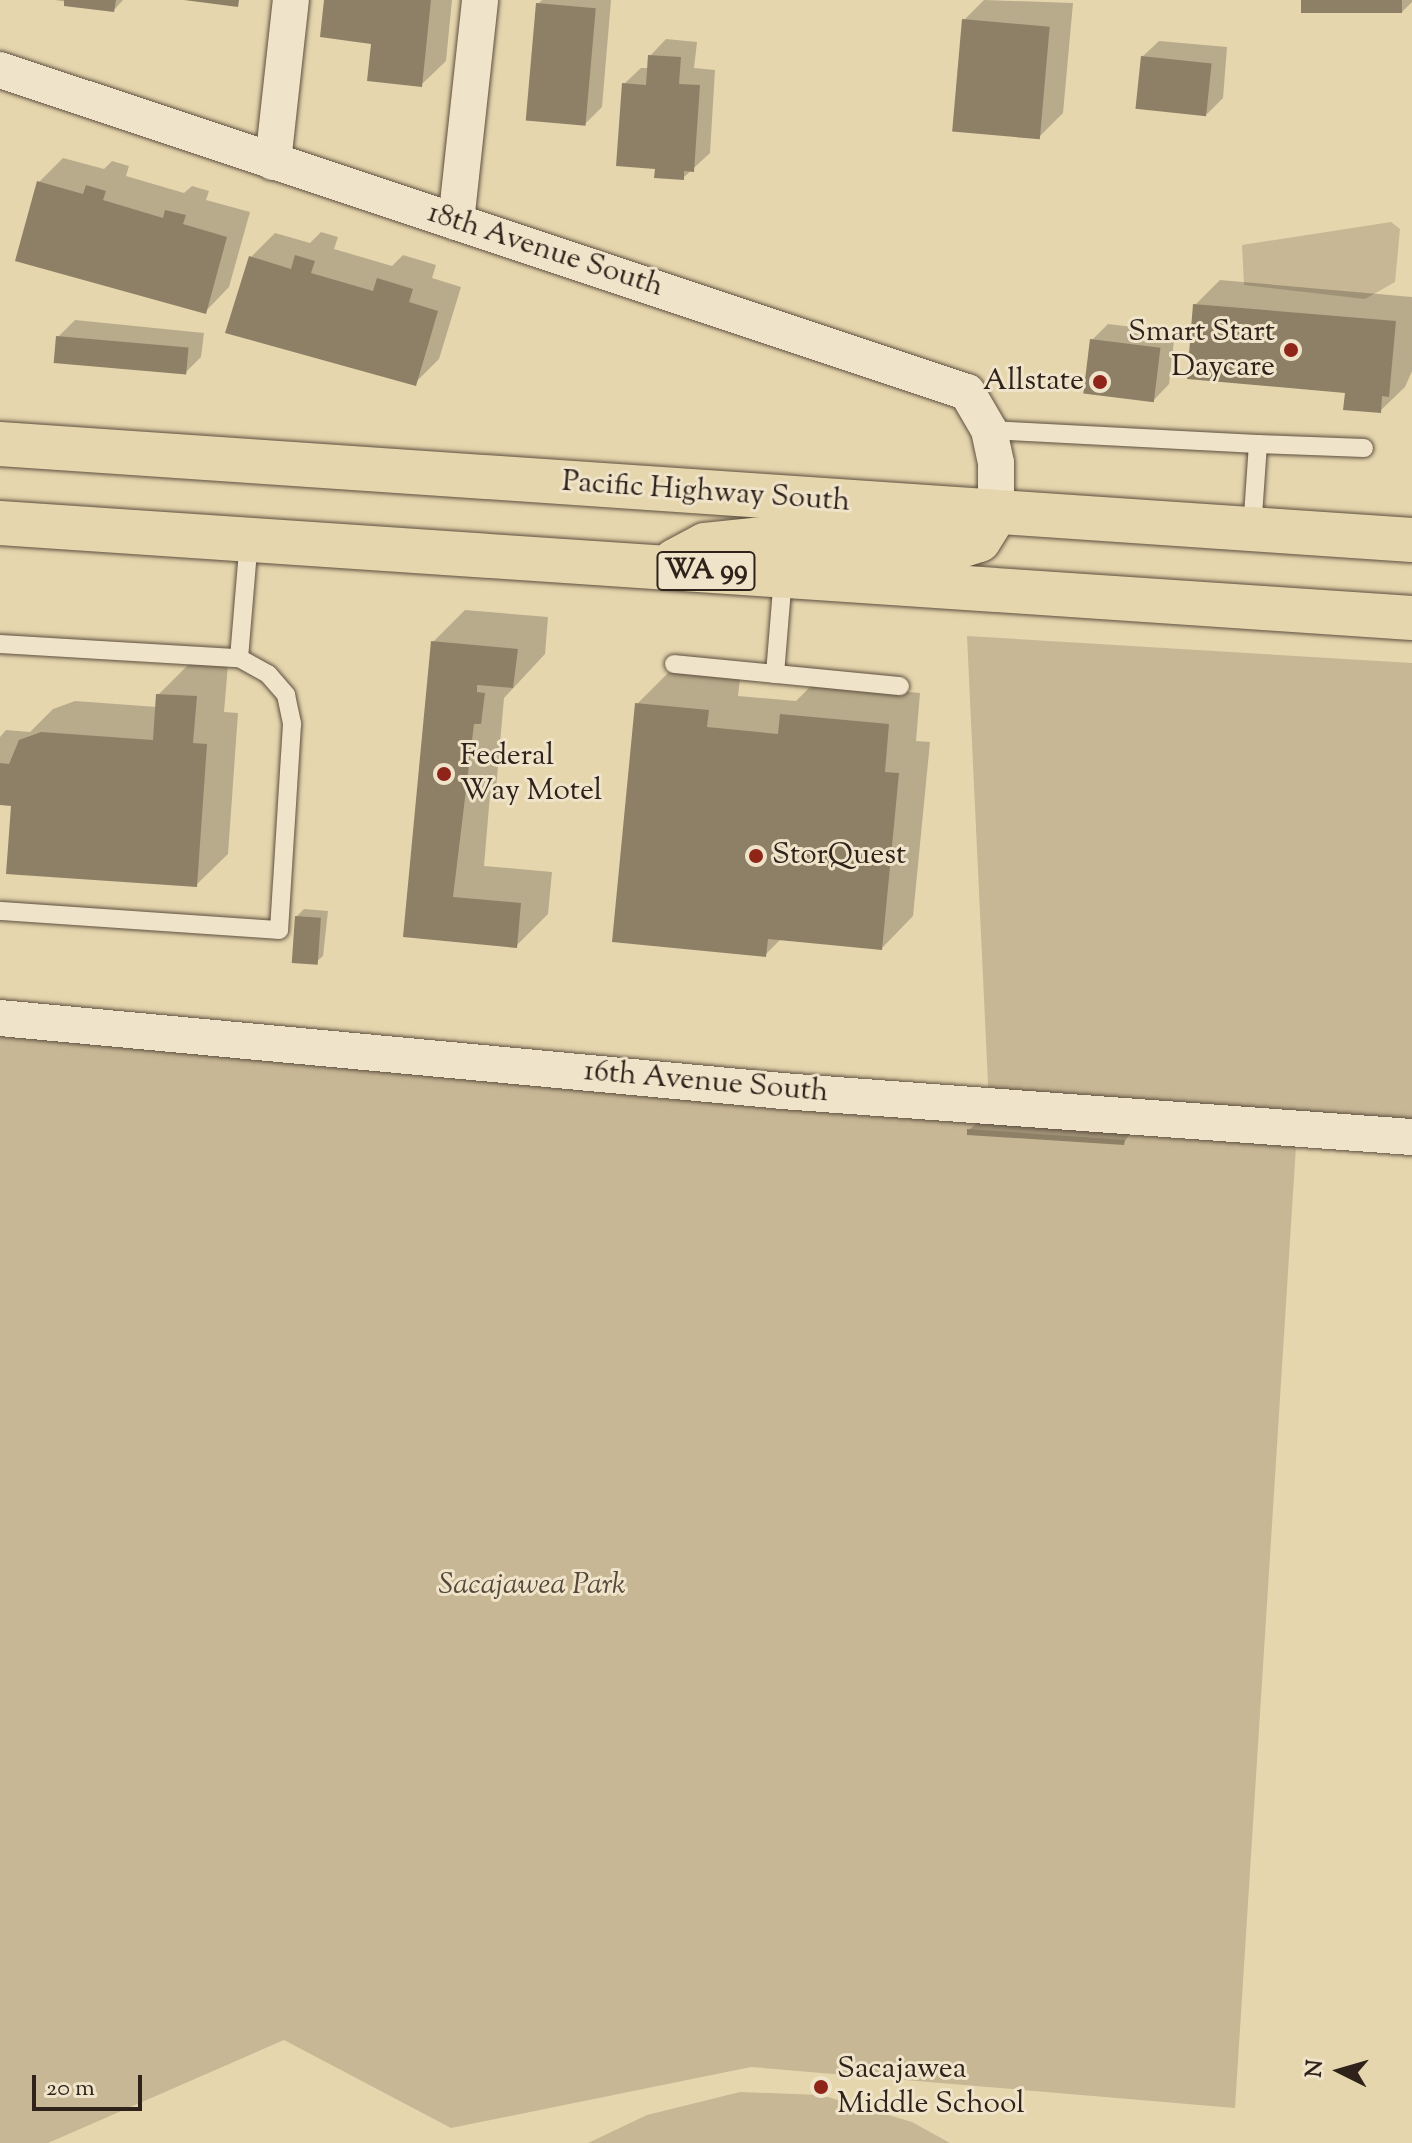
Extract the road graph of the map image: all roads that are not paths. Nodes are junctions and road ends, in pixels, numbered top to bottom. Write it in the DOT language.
graph roads {
  1 [pos="291,0"];
  2 [pos="480,0"];
  3 [pos="0,70"];
  4 [pos="273,162"];
  5 [pos="456,222"];
  6 [pos="989,430"];
  7 [pos="0,444"];
  8 [pos="1258,444"];
  9 [pos="1364,448"];
  10 [pos="996,513"];
  11 [pos="0,523"];
  12 [pos="1252,529"];
  13 [pos="249,539"];
  14 [pos="1412,540"];
  15 [pos="662,568"];
  16 [pos="783,577"];
  17 [pos="1412,618"];
  18 [pos="0,644"];
  19 [pos="239,658"];
  20 [pos="674,664"];
  21 [pos="775,674"];
  22 [pos="900,686"];
  23 [pos="0,911"];
  24 [pos="0,1018"];
  25 [pos="1412,1137"];
  1 -- 4 [label="street"];
  2 -- 5 [label="street"];
  3 -- 4 [label="street, 18th Avenue South"];
  4 -- 5 [label="street, 18th Avenue South"];
  5 -- 6 [label="street, 18th Avenue South"];
  6 -- 8 [label="lane"];
  6 -- 10 [label="street, 18th Avenue South"];
  7 -- 10 [label="main road, Pacific Highway South"];
  8 -- 9 [label="lane"];
  8 -- 12 [label="lane"];
  10 -- 12 [label="main road, Pacific Highway South"];
  10 -- 15 [label="main road"];
  11 -- 13 [label="main road, WA 99"];
  12 -- 14 [label="main road, Pacific Highway South"];
  13 -- 15 [label="main road, WA 99"];
  13 -- 19 [label="lane"];
  15 -- 16 [label="main road, WA 99"];
  16 -- 17 [label="main road, WA 99"];
  16 -- 21 [label="lane"];
  18 -- 19 [label="lane"];
  19 -- 23 [label="lane"];
  20 -- 21 [label="lane"];
  21 -- 22 [label="lane"];
  24 -- 25 [label="street, 16th Avenue South"];
}
